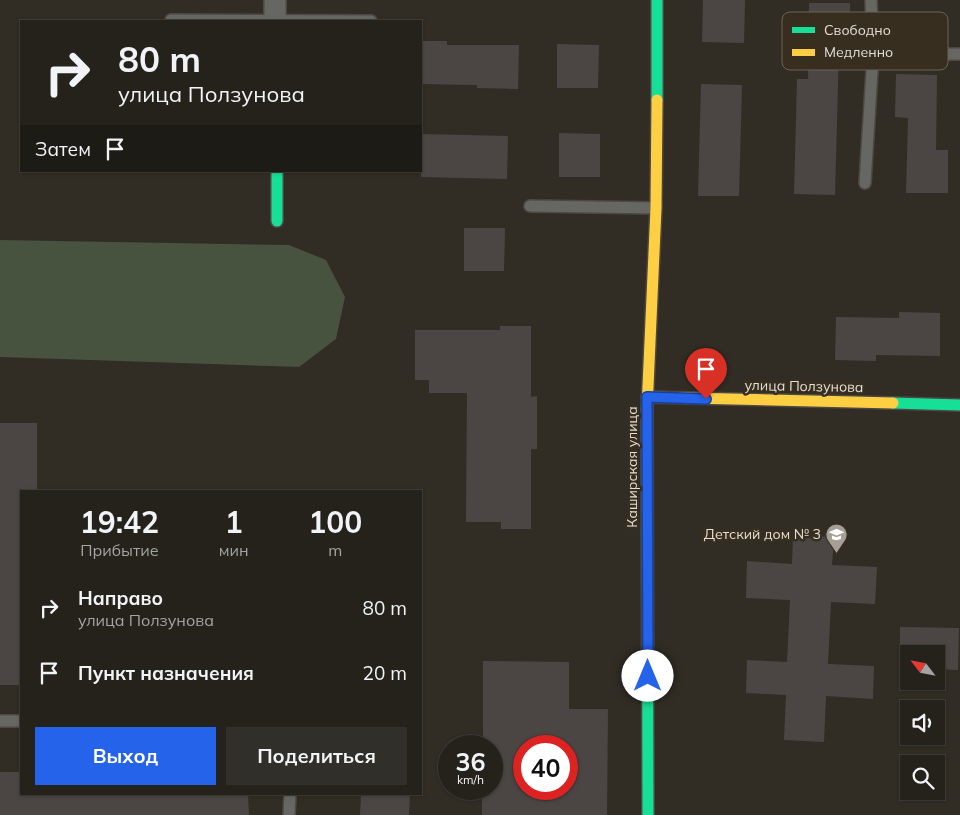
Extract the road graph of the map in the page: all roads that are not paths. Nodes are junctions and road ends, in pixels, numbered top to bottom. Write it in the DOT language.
graph roads {
  1 [pos="656,0"];
  2 [pos="275,14"];
  3 [pos="171,20"];
  4 [pos="357,20"];
  5 [pos="871,70"];
  6 [pos="277,172"];
  7 [pos="865,183"];
  8 [pos="530,206"];
  9 [pos="656,208"];
  10 [pos="277,221"];
  11 [pos="647,397"];
  12 [pos="960,405"];
  13 [pos="0,721"];
  14 [pos="20,721"];
  15 [pos="290,795"];
  16 [pos="289,815"];
  17 [pos="648,815"];
  1 -- 9 [label="street, Каширская улица"];
  2 -- 3 [label="lane"];
  2 -- 4 [label="lane"];
  5 -- 7 [label="lane"];
  6 -- 10 [label="street"];
  8 -- 9 [label="lane"];
  9 -- 11 [label="street, Каширская улица"];
  11 -- 12 [label="street, улица Ползунова"];
  11 -- 17 [label="street, Каширская улица"];
  13 -- 14 [label="lane"];
  15 -- 16 [label="lane"];
}
